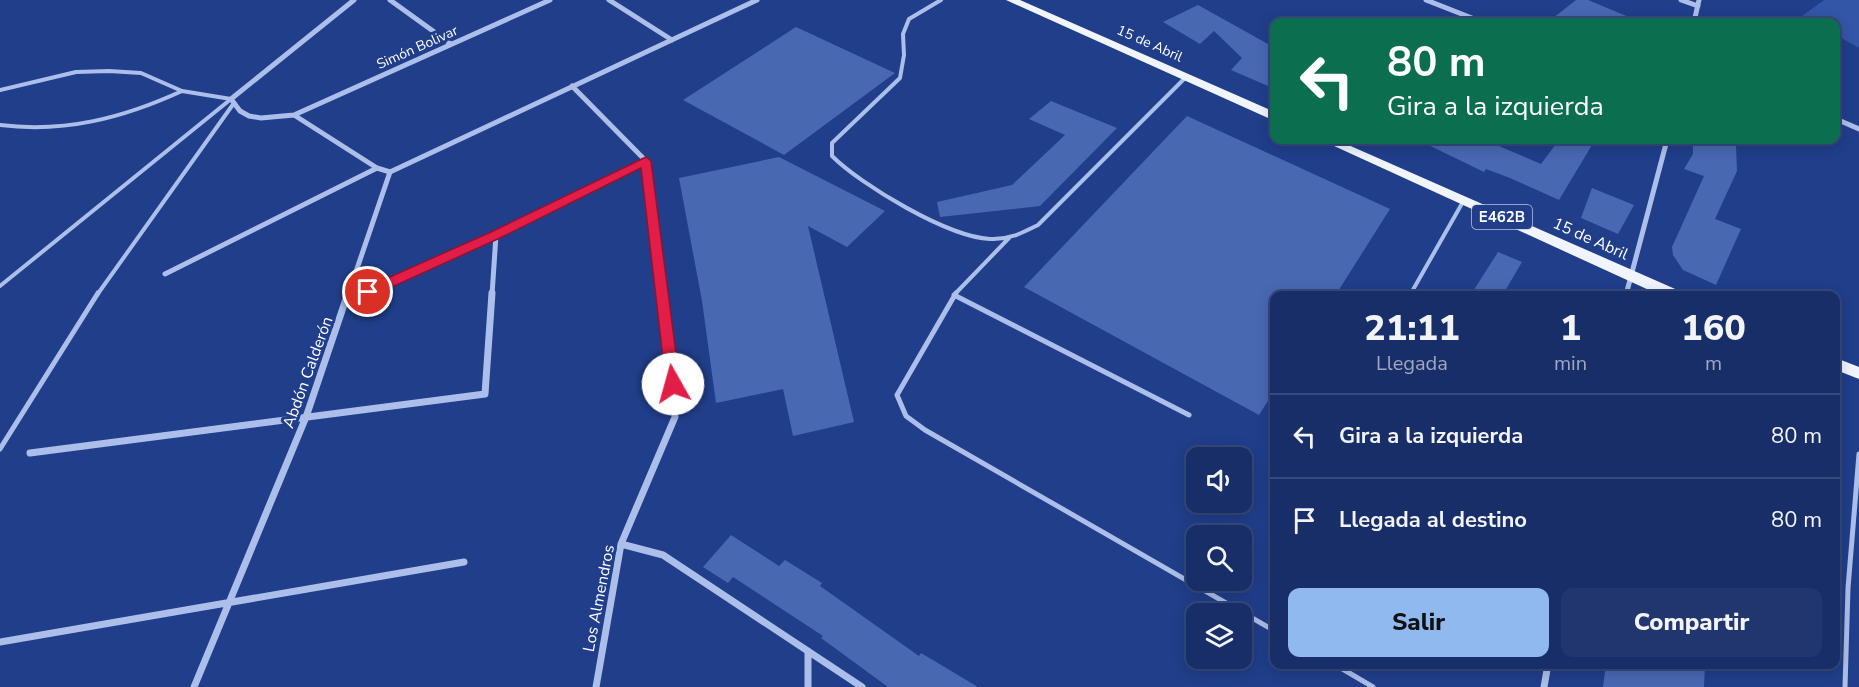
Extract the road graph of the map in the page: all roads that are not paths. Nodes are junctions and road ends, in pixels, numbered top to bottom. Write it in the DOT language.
graph roads {
  1 [pos="354,0"];
  2 [pos="390,0"];
  3 [pos="550,0"];
  4 [pos="609,0"];
  5 [pos="757,0"];
  6 [pos="941,0"];
  7 [pos="1011,0"];
  8 [pos="1426,0"];
  9 [pos="1682,0"];
  10 [pos="1699,0"];
  11 [pos="1698,6"];
  12 [pos="1472,18"];
  13 [pos="1695,18"];
  14 [pos="672,40"];
  15 [pos="452,44"];
  16 [pos="1186,77"];
  17 [pos="572,87"];
  18 [pos="0,90"];
  19 [pos="182,91"];
  20 [pos="232,101"];
  21 [pos="294,115"];
  22 [pos="1270,115"];
  23 [pos="1840,121"];
  24 [pos="0,125"];
  25 [pos="1859,129"];
  26 [pos="1336,144"];
  27 [pos="1666,144"];
  28 [pos="646,161"];
  29 [pos="377,168"];
  30 [pos="390,172"];
  31 [pos="1464,200"];
  32 [pos="496,235"];
  33 [pos="1009,238"];
  34 [pos="165,274"];
  35 [pos="1630,275"];
  36 [pos="0,286"];
  37 [pos="1412,291"];
  38 [pos="1627,291"];
  39 [pos="1666,291"];
  40 [pos="954,296"];
  41 [pos="346,302"];
  42 [pos="1840,366"];
  43 [pos="1859,373"];
  44 [pos="673,384"];
  45 [pos="1189,415"];
  46 [pos="306,417"];
  47 [pos="675,417"];
  48 [pos="0,449"];
  49 [pos="30,453"];
  50 [pos="1859,454"];
  51 [pos="621,544"];
  52 [pos="464,562"];
  53 [pos="229,602"];
  54 [pos="1270,628"];
  55 [pos="0,642"];
  56 [pos="808,651"];
  57 [pos="1342,669"];
  58 [pos="1547,669"];
  59 [pos="194,687"];
  60 [pos="596,687"];
  61 [pos="808,687"];
  62 [pos="862,687"];
  63 [pos="1373,687"];
  64 [pos="1544,687"];
  65 [pos="1845,687"];
  1 -- 20 [label="street"];
  2 -- 15 [label="street"];
  3 -- 15 [label="street, Simón Bolivar"];
  4 -- 14 [label="street"];
  5 -- 14 [label="street"];
  6 -- 33 [label="lane"];
  7 -- 16 [label="main road, 15 de Abril"];
  8 -- 12 [label="street"];
  9 -- 11 [label="street"];
  10 -- 11 [label="street"];
  11 -- 13 [label="street"];
  14 -- 17 [label="street"];
  15 -- 21 [label="street, Simón Bolivar"];
  16 -- 22 [label="main road, 15 de Abril"];
  16 -- 33 [label="lane"];
  17 -- 28 [label="street"];
  17 -- 30 [label="street"];
  18 -- 19 [label="lane"];
  19 -- 20 [label="lane"];
  19 -- 24 [label="lane"];
  20 -- 21 [label="street, Simón Bolivar"];
  20 -- 36 [label="lane"];
  20 -- 48 [label="lane"];
  21 -- 29 [label="street"];
  23 -- 25 [label="street"];
  26 -- 31 [label="main road, 15 de Abril / E462B"];
  27 -- 35 [label="street"];
  28 -- 32 [label="street"];
  28 -- 44 [label="street"];
  29 -- 30 [label="street"];
  29 -- 34 [label="street"];
  30 -- 41 [label="street, Abdón Calderón"];
  31 -- 35 [label="main road, 15 de Abril / E462B"];
  31 -- 37 [label="lane"];
  32 -- 41 [label="street"];
  32 -- 46 [label="street"];
  33 -- 40 [label="lane"];
  35 -- 38 [label="street"];
  35 -- 39 [label="main road, 15 de Abril / E462B"];
  40 -- 45 [label="lane"];
  40 -- 54 [label="lane"];
  41 -- 46 [label="street, Abdón Calderón"];
  42 -- 43 [label="main road"];
  46 -- 49 [label="street"];
  46 -- 53 [label="street, Abdón Calderón"];
  47 -- 51 [label="street, Los Almendros"];
  50 -- 65 [label="lane"];
  51 -- 56 [label="street"];
  51 -- 60 [label="street, Los Almendros"];
  52 -- 53 [label="street"];
  53 -- 55 [label="street"];
  53 -- 59 [label="street, Abdón Calderón"];
  56 -- 61 [label="street"];
  56 -- 62 [label="street"];
  57 -- 63 [label="lane"];
  58 -- 64 [label="street"];
}
